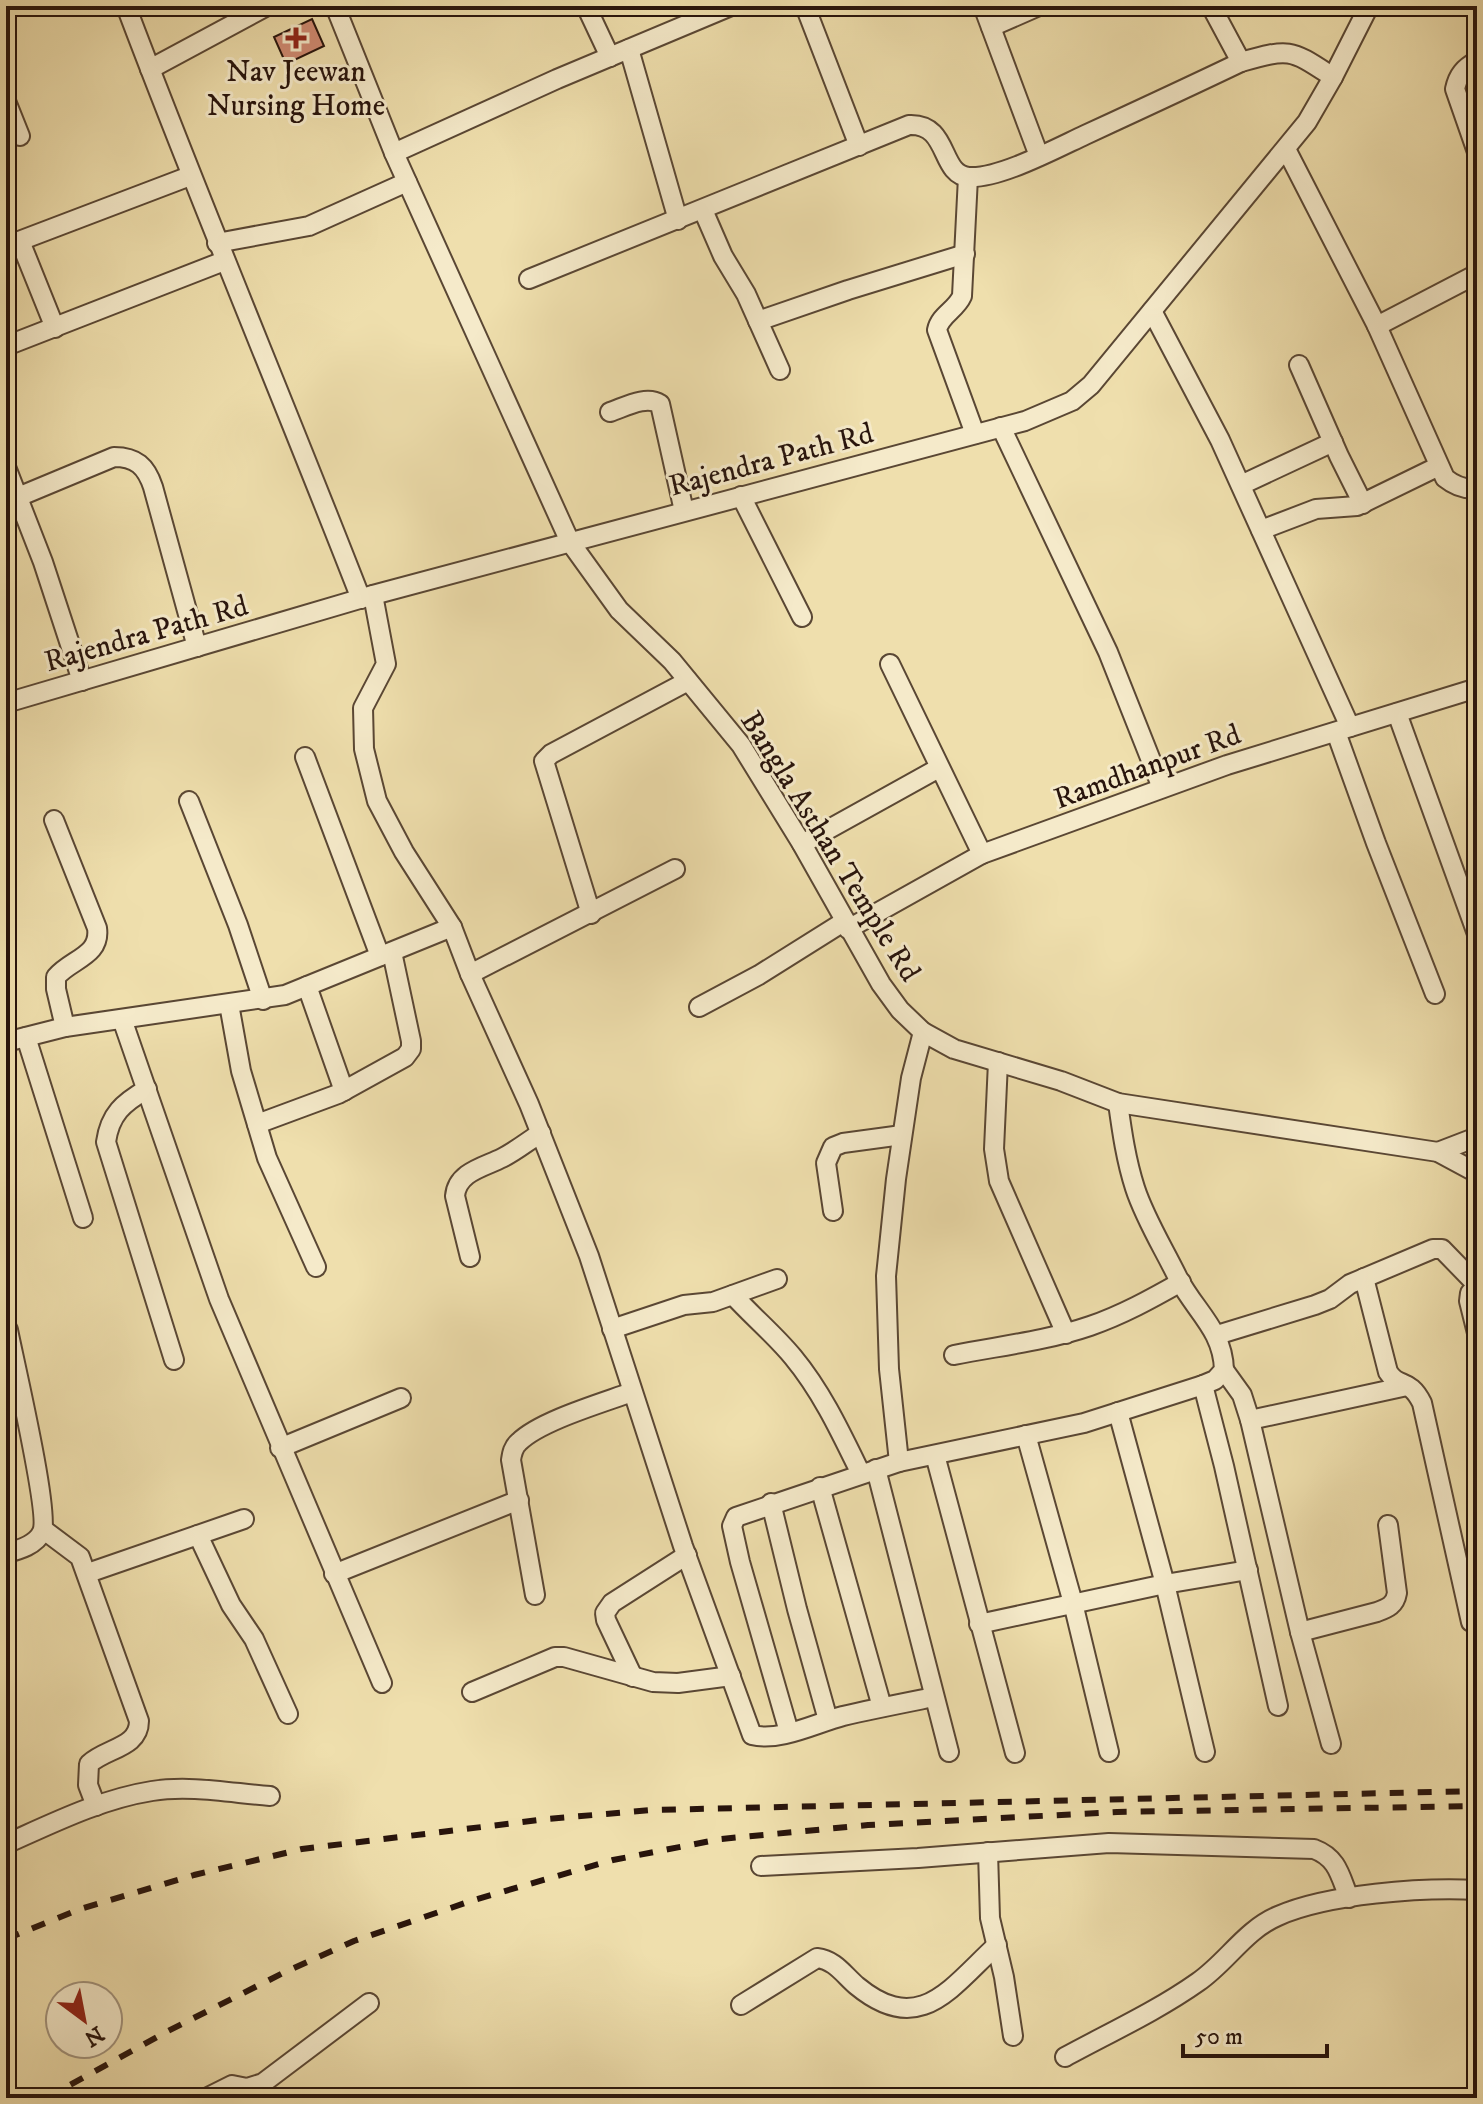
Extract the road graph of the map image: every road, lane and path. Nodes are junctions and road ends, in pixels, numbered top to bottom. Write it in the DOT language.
graph roads {
  1 [pos="126,6"];
  2 [pos="267,6"];
  3 [pos="335,6"];
  4 [pos="586,6"];
  5 [pos="731,6"];
  6 [pos="805,6"];
  7 [pos="983,6"];
  8 [pos="1039,6"];
  9 [pos="1211,6"];
  10 [pos="1369,6"];
  11 [pos="991,27"];
  12 [pos="629,49"];
  13 [pos="610,57"];
  14 [pos="1477,61"];
  15 [pos="1241,62"];
  16 [pos="150,69"];
  17 [pos="1333,77"];
  18 [pos="6,101"];
  19 [pos="20,136"];
  20 [pos="859,146"];
  21 [pos="1286,149"];
  22 [pos="1477,152"];
  23 [pos="394,153"];
  24 [pos="1039,156"];
  25 [pos="190,176"];
  26 [pos="968,177"];
  27 [pos="407,182"];
  28 [pos="703,210"];
  29 [pos="678,220"];
  30 [pos="13,243"];
  31 [pos="221,252"];
  32 [pos="965,254"];
  33 [pos="1477,274"];
  34 [pos="529,279"];
  35 [pos="1152,311"];
  36 [pos="758,321"];
  37 [pos="1377,326"];
  38 [pos="55,328"];
  39 [pos="6,346"];
  40 [pos="1299,365"];
  41 [pos="780,370"];
  42 [pos="610,412"];
  43 [pos="1001,427"];
  44 [pos="975,434"];
  45 [pos="1333,442"];
  46 [pos="1439,466"];
  47 [pos="6,467"];
  48 [pos="1241,485"];
  49 [pos="1477,488"];
  50 [pos="741,496"];
  51 [pos="18,497"];
  52 [pos="1363,504"];
  53 [pos="684,511"];
  54 [pos="1261,530"];
  55 [pos="570,542"];
  56 [pos="367,597"];
  57 [pos="802,617"];
  58 [pos="197,647"];
  59 [pos="890,664"];
  60 [pos="82,681"];
  61 [pos="688,681"];
  62 [pos="1477,688"];
  63 [pos="8,697"];
  64 [pos="1397,713"];
  65 [pos="1343,729"];
  66 [pos="305,757"];
  67 [pos="939,768"];
  68 [pos="1162,788"];
  69 [pos="189,801"];
  70 [pos="54,820"];
  71 [pos="802,844"];
  72 [pos="982,854"];
  73 [pos="675,869"];
  74 [pos="591,914"];
  75 [pos="846,925"];
  76 [pos="452,927"];
  77 [pos="1477,934"];
  78 [pos="386,954"];
  79 [pos="470,974"];
  80 [pos="307,986"];
  81 [pos="1435,994"];
  82 [pos="263,1000"];
  83 [pos="229,1004"];
  84 [pos="699,1007"];
  85 [pos="122,1019"];
  86 [pos="65,1027"];
  87 [pos="923,1032"];
  88 [pos="26,1037"];
  89 [pos="6,1042"];
  90 [pos="998,1062"];
  91 [pos="147,1089"];
  92 [pos="344,1091"];
  93 [pos="1118,1103"];
  94 [pos="257,1124"];
  95 [pos="541,1133"];
  96 [pos="902,1135"];
  97 [pos="1477,1137"];
  98 [pos="1438,1152"];
  99 [pos="1477,1173"];
  100 [pos="833,1211"];
  101 [pos="83,1218"];
  102 [pos="470,1257"];
  103 [pos="316,1267"];
  104 [pos="1364,1278"];
  105 [pos="777,1279"];
  106 [pos="1181,1282"];
  107 [pos="1477,1286"];
  108 [pos="733,1295"];
  109 [pos="612,1329"];
  110 [pos="8,1330"];
  111 [pos="1477,1333"];
  112 [pos="1066,1334"];
  113 [pos="1217,1335"];
  114 [pos="954,1355"];
  115 [pos="174,1360"];
  116 [pos="1224,1370"];
  117 [pos="1203,1385"];
  118 [pos="1410,1385"];
  119 [pos="632,1392"];
  120 [pos="401,1398"];
  121 [pos="1118,1412"];
  122 [pos="1250,1420"];
  123 [pos="1026,1435"];
  124 [pos="280,1448"];
  125 [pos="935,1455"];
  126 [pos="899,1462"];
  127 [pos="868,1471"];
  128 [pos="820,1487"];
  129 [pos="519,1500"];
  130 [pos="771,1503"];
  131 [pos="244,1519"];
  132 [pos="1388,1525"];
  133 [pos="44,1530"];
  134 [pos="198,1535"];
  135 [pos="6,1553"];
  136 [pos="687,1555"];
  137 [pos="1248,1570"];
  138 [pos="88,1573"];
  139 [pos="334,1574"];
  140 [pos="1165,1584"];
  141 [pos="535,1595"];
  142 [pos="1073,1603"];
  143 [pos="1471,1622"];
  144 [pos="979,1624"];
  145 [pos="1300,1632"];
  146 [pos="731,1676"];
  147 [pos="633,1677"];
  148 [pos="382,1683"];
  149 [pos="472,1692"];
  150 [pos="934,1697"];
  151 [pos="1278,1706"];
  152 [pos="882,1707"];
  153 [pos="288,1714"];
  154 [pos="828,1720"];
  155 [pos="789,1732"];
  156 [pos="1331,1744"];
  157 [pos="949,1752"];
  158 [pos="1109,1752"];
  159 [pos="1205,1752"];
  160 [pos="1015,1753"];
  161 [pos="270,1796"];
  162 [pos="96,1806"];
  163 [pos="6,1844"];
  164 [pos="988,1852"];
  165 [pos="761,1866"];
  166 [pos="1477,1890"];
  167 [pos="1349,1898"];
  168 [pos="997,1945"];
  169 [pos="369,2003"];
  170 [pos="741,2005"];
  171 [pos="1013,2036"];
  172 [pos="1065,2057"];
  173 [pos="206,2098"];
  1 -- 16 [label="street"];
  2 -- 16 [label="street"];
  3 -- 23 [label="street, Bangla Asthan Temple Rd"];
  4 -- 13 [label="street"];
  5 -- 12 [label="street"];
  6 -- 20 [label="street"];
  7 -- 11 [label="street"];
  8 -- 11 [label="street"];
  9 -- 15 [label="street"];
  10 -- 17 [label="street, Rajendra Path Rd"];
  11 -- 24 [label="street"];
  12 -- 13 [label="street"];
  12 -- 29 [label="street"];
  13 -- 23 [label="street"];
  14 -- 22 [label="street"];
  15 -- 17 [label="street"];
  15 -- 24 [label="street"];
  16 -- 25 [label="street"];
  17 -- 21 [label="street, Rajendra Path Rd"];
  18 -- 19 [label="street"];
  20 -- 26 [label="street"];
  20 -- 28 [label="street"];
  21 -- 35 [label="street, Rajendra Path Rd"];
  21 -- 37 [label="street"];
  23 -- 27 [label="street, Bangla Asthan Temple Rd"];
  24 -- 26 [label="street"];
  25 -- 30 [label="street"];
  25 -- 31 [label="street"];
  26 -- 32 [label="street"];
  27 -- 31 [label="street"];
  27 -- 55 [label="street, Bangla Asthan Temple Rd"];
  28 -- 29 [label="street"];
  28 -- 36 [label="street"];
  29 -- 34 [label="street"];
  30 -- 38 [label="street"];
  31 -- 38 [label="street"];
  31 -- 56 [label="street"];
  32 -- 36 [label="street"];
  32 -- 44 [label="street"];
  33 -- 37 [label="street"];
  35 -- 43 [label="street, Rajendra Path Rd"];
  35 -- 48 [label="street"];
  36 -- 41 [label="street"];
  37 -- 46 [label="street"];
  38 -- 39 [label="street"];
  40 -- 45 [label="street"];
  42 -- 53 [label="street"];
  43 -- 44 [label="street, Rajendra Path Rd"];
  43 -- 68 [label="street"];
  44 -- 50 [label="street, Rajendra Path Rd"];
  45 -- 48 [label="street"];
  45 -- 52 [label="street"];
  46 -- 49 [label="street"];
  46 -- 52 [label="street"];
  47 -- 51 [label="street"];
  48 -- 54 [label="street"];
  50 -- 53 [label="street, Rajendra Path Rd"];
  50 -- 57 [label="street"];
  51 -- 58 [label="street"];
  51 -- 60 [label="street"];
  52 -- 54 [label="street"];
  53 -- 55 [label="street, Rajendra Path Rd"];
  54 -- 65 [label="street"];
  55 -- 56 [label="street, Rajendra Path Rd"];
  55 -- 61 [label="street, Bangla Asthan Temple Rd"];
  56 -- 58 [label="street, Rajendra Path Rd"];
  56 -- 76 [label="street"];
  58 -- 60 [label="street, Rajendra Path Rd"];
  59 -- 67 [label="street"];
  60 -- 63 [label="street, Rajendra Path Rd"];
  61 -- 71 [label="street, Bangla Asthan Temple Rd"];
  61 -- 74 [label="street"];
  62 -- 64 [label="street, Ramdhanpur Rd"];
  64 -- 65 [label="street, Ramdhanpur Rd"];
  64 -- 77 [label="street"];
  65 -- 68 [label="street, Ramdhanpur Rd"];
  65 -- 81 [label="street"];
  66 -- 78 [label="street"];
  67 -- 71 [label="street"];
  67 -- 72 [label="street"];
  68 -- 72 [label="street, Ramdhanpur Rd"];
  69 -- 82 [label="street"];
  70 -- 86 [label="street"];
  71 -- 75 [label="street, Bangla Asthan Temple Rd"];
  72 -- 75 [label="street, Ramdhanpur Rd"];
  73 -- 74 [label="street"];
  74 -- 79 [label="street"];
  75 -- 84 [label="street, Ramdhanpur Rd"];
  75 -- 87 [label="street, Bangla Asthan Temple Rd"];
  76 -- 78 [label="street"];
  76 -- 79 [label="street"];
  78 -- 80 [label="street"];
  78 -- 92 [label="street"];
  79 -- 95 [label="street"];
  80 -- 82 [label="street"];
  80 -- 92 [label="street"];
  82 -- 83 [label="street"];
  83 -- 85 [label="street"];
  83 -- 94 [label="street"];
  85 -- 86 [label="street"];
  85 -- 91 [label="street"];
  86 -- 88 [label="street"];
  87 -- 90 [label="street, Bangla Asthan Temple Rd"];
  87 -- 96 [label="street"];
  88 -- 89 [label="street"];
  88 -- 101 [label="street"];
  90 -- 93 [label="street, Bangla Asthan Temple Rd"];
  90 -- 112 [label="street"];
  91 -- 115 [label="street"];
  91 -- 124 [label="street"];
  92 -- 94 [label="street"];
  93 -- 98 [label="street, Bangla Asthan Temple Rd"];
  93 -- 106 [label="street"];
  94 -- 103 [label="street"];
  95 -- 102 [label="street"];
  95 -- 109 [label="street"];
  96 -- 100 [label="street"];
  96 -- 126 [label="street"];
  97 -- 98 [label="street"];
  98 -- 99 [label="street, Bangla Asthan Temple Rd"];
  104 -- 107 [label="street"];
  104 -- 113 [label="street"];
  104 -- 118 [label="street"];
  105 -- 108 [label="street"];
  106 -- 112 [label="street"];
  106 -- 113 [label="street"];
  107 -- 111 [label="street"];
  108 -- 109 [label="street"];
  108 -- 127 [label="street"];
  109 -- 119 [label="street"];
  110 -- 133 [label="street"];
  112 -- 114 [label="street"];
  113 -- 116 [label="street"];
  116 -- 117 [label="street"];
  116 -- 122 [label="street"];
  117 -- 121 [label="street"];
  117 -- 137 [label="street"];
  118 -- 122 [label="street"];
  118 -- 143 [label="street"];
  119 -- 129 [label="street"];
  119 -- 136 [label="street"];
  120 -- 124 [label="street"];
  121 -- 123 [label="street"];
  121 -- 140 [label="street"];
  122 -- 145 [label="street"];
  123 -- 125 [label="street"];
  123 -- 142 [label="street"];
  124 -- 139 [label="street"];
  125 -- 126 [label="street"];
  125 -- 144 [label="street"];
  126 -- 127 [label="street"];
  127 -- 128 [label="street"];
  127 -- 150 [label="street"];
  128 -- 130 [label="street"];
  128 -- 152 [label="street"];
  129 -- 139 [label="street"];
  129 -- 141 [label="street"];
  130 -- 154 [label="street"];
  130 -- 155 [label="street"];
  131 -- 134 [label="street"];
  132 -- 145 [label="street"];
  133 -- 135 [label="street"];
  133 -- 138 [label="street"];
  134 -- 138 [label="street"];
  134 -- 153 [label="street"];
  136 -- 146 [label="street"];
  136 -- 147 [label="street"];
  137 -- 140 [label="street"];
  137 -- 151 [label="street"];
  138 -- 162 [label="street"];
  139 -- 148 [label="street"];
  140 -- 142 [label="street"];
  140 -- 159 [label="street"];
  142 -- 144 [label="street"];
  142 -- 158 [label="street"];
  144 -- 160 [label="street"];
  145 -- 156 [label="street"];
  146 -- 147 [label="street"];
  146 -- 155 [label="street"];
  147 -- 149 [label="street"];
  150 -- 152 [label="street"];
  150 -- 157 [label="street"];
  152 -- 154 [label="street"];
  154 -- 155 [label="street"];
  161 -- 162 [label="street"];
  162 -- 163 [label="street"];
  164 -- 165 [label="street"];
  164 -- 167 [label="street"];
  164 -- 168 [label="street"];
  166 -- 167 [label="street"];
  167 -- 172 [label="street"];
  168 -- 170 [label="street"];
  168 -- 171 [label="street"];
  169 -- 173 [label="street"];
}
